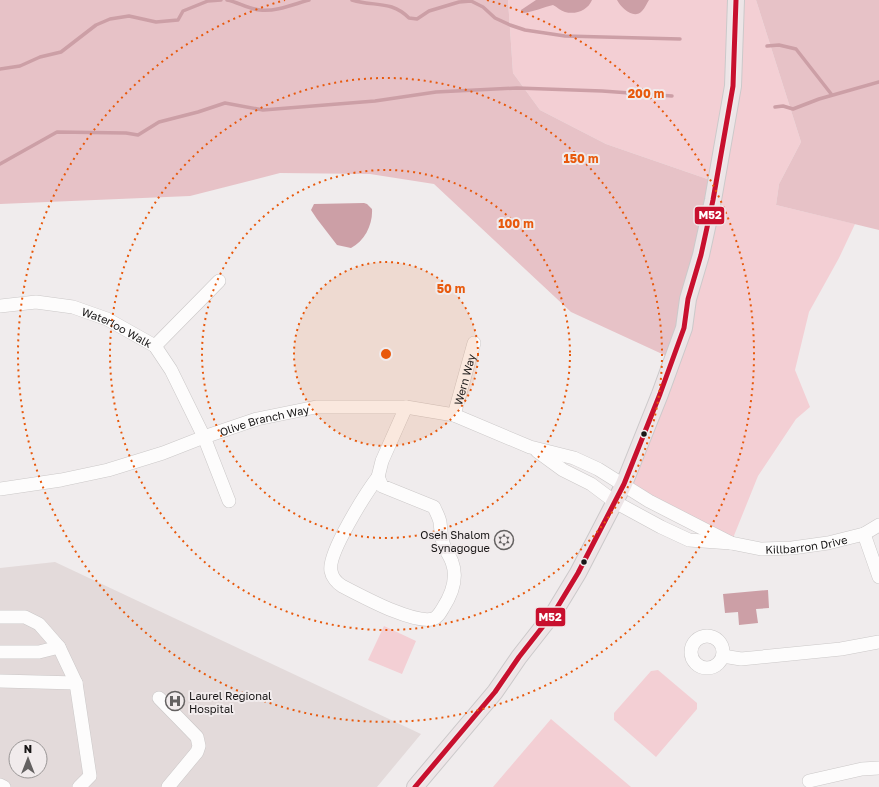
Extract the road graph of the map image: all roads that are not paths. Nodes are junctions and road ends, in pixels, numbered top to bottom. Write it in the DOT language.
graph roads {
  1 [pos="736,0"];
  2 [pos="219,281"];
  3 [pos="0,306"];
  4 [pos="474,343"];
  5 [pos="155,346"];
  6 [pos="406,407"];
  7 [pos="454,415"];
  8 [pos="204,436"];
  9 [pos="530,446"];
  10 [pos="378,477"];
  11 [pos="624,484"];
  12 [pos="0,488"];
  13 [pos="229,501"];
  14 [pos="615,502"];
  15 [pos="879,525"];
  16 [pos="864,534"];
  17 [pos="731,543"];
  18 [pos="879,576"];
  19 [pos="0,617"];
  20 [pos="879,642"];
  21 [pos="59,648"];
  22 [pos="0,652"];
  23 [pos="722,656"];
  24 [pos="0,681"];
  25 [pos="76,683"];
  26 [pos="159,698"];
  27 [pos="879,768"];
  28 [pos="809,781"];
  29 [pos="0,785"];
  30 [pos="4,787"];
  31 [pos="79,787"];
  32 [pos="168,787"];
  33 [pos="415,787"];
  1 -- 11 [label="main road"];
  2 -- 5 [label="street"];
  3 -- 5 [label="street, Waterloo Walk"];
  4 -- 7 [label="street, Wern Way"];
  5 -- 8 [label="street, Waterloo Walk"];
  6 -- 7 [label="street, Olive Branch Way"];
  6 -- 8 [label="street, Olive Branch Way"];
  6 -- 10 [label="street"];
  7 -- 9 [label="street, Olive Branch Way"];
  8 -- 12 [label="street, Olive Branch Way"];
  8 -- 13 [label="street, Waterloo Walk"];
  9 -- 11 [label="street, Olive Branch Way"];
  9 -- 14 [label="street, Olive Branch Way"];
  10 -- 10 [label="street"];
  11 -- 14 [label="main road"];
  11 -- 17 [label="street, Killbarron Drive"];
  14 -- 17 [label="street, Killbarron Drive"];
  14 -- 33 [label="main road"];
  15 -- 16 [label="street, Killbarron Drive"];
  16 -- 17 [label="street, Killbarron Drive"];
  16 -- 18 [label="street"];
  19 -- 21 [label="street"];
  20 -- 23 [label="street"];
  21 -- 22 [label="street"];
  21 -- 25 [label="street"];
  24 -- 25 [label="street"];
  25 -- 31 [label="street"];
  26 -- 32 [label="street"];
  27 -- 28 [label="street"];
  29 -- 30 [label="street"];
}
